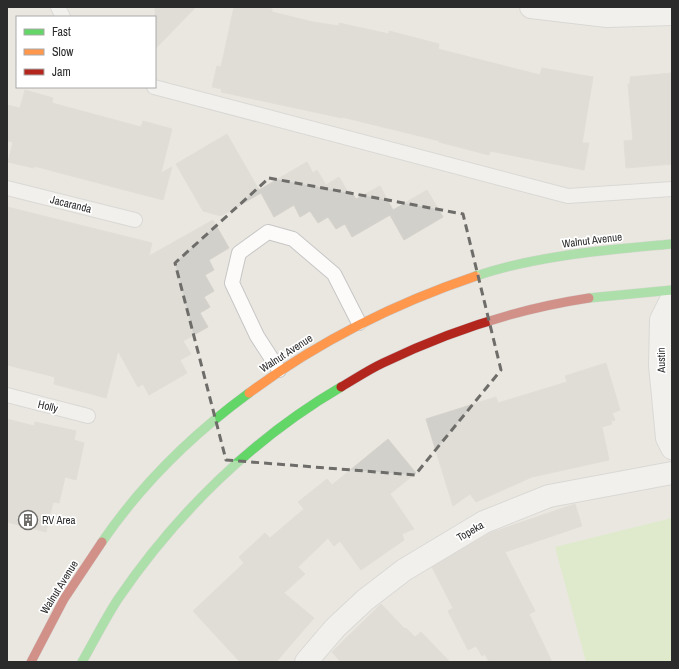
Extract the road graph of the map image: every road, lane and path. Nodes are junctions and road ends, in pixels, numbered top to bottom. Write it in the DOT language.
graph roads {
  1 [pos="58,7"];
  2 [pos="531,7"];
  3 [pos="672,14"];
  4 [pos="62,16"];
  5 [pos="156,88"];
  6 [pos="7,188"];
  7 [pos="672,189"];
  8 [pos="135,220"];
  9 [pos="672,244"];
  10 [pos="672,290"];
  11 [pos="672,298"];
  12 [pos="360,323"];
  13 [pos="279,370"];
  14 [pos="7,395"];
  15 [pos="88,416"];
  16 [pos="672,448"];
  17 [pos="672,473"];
  18 [pos="31,662"];
  19 [pos="82,662"];
  20 [pos="306,662"];
  1 -- 4 [label="lane"];
  2 -- 3 [label="street"];
  5 -- 7 [label="lane"];
  6 -- 8 [label="lane, Jacaranda"];
  9 -- 12 [label="main road, Walnut Avenue"];
  10 -- 19 [label="main road"];
  11 -- 16 [label="street, Austin"];
  12 -- 13 [label="main road, Walnut Avenue"];
  12 -- 13 [label="lane"];
  13 -- 18 [label="main road, Walnut Avenue"];
  14 -- 15 [label="lane, Holly"];
  17 -- 20 [label="street, Topeka"];
}
